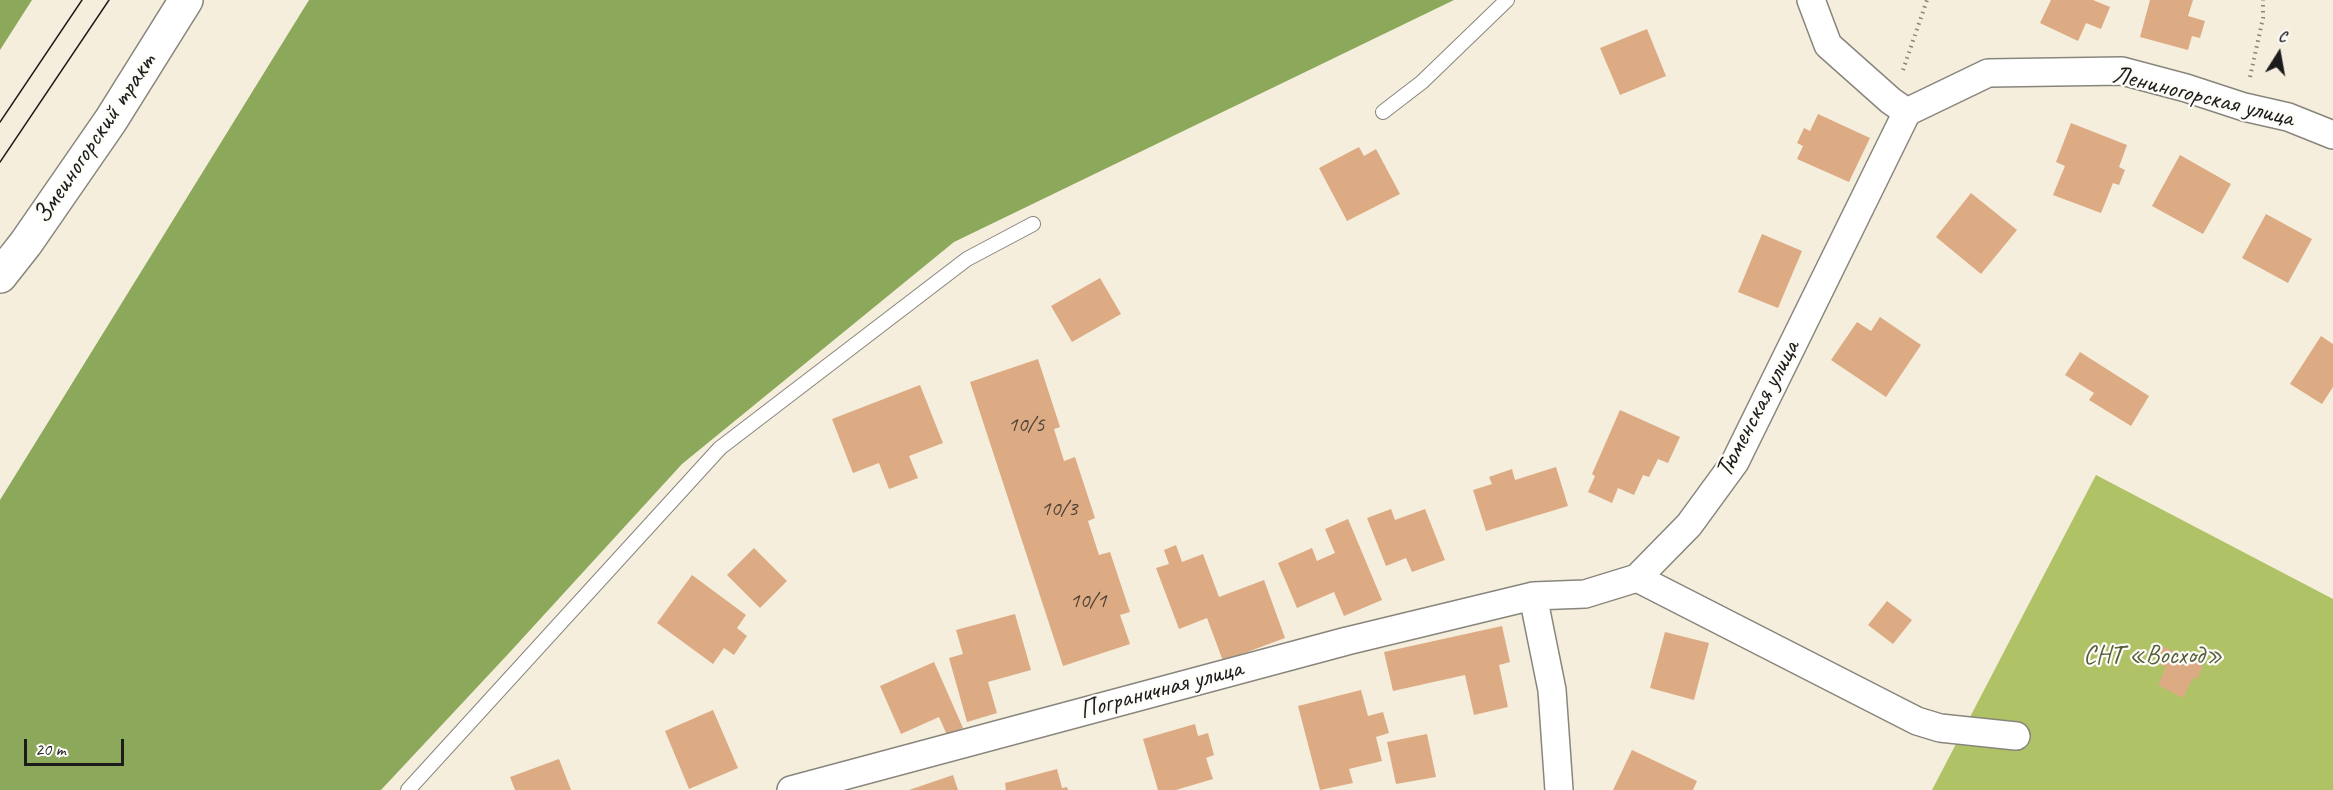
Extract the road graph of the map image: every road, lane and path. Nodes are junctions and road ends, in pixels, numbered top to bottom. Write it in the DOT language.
graph roads {
  1 [pos="186,0"];
  2 [pos="1507,0"];
  3 [pos="1811,0"];
  4 [pos="1927,0"];
  5 [pos="2263,0"];
  6 [pos="1899,107"];
  7 [pos="2244,108"];
  8 [pos="1383,112"];
  9 [pos="2333,135"];
  10 [pos="1032,224"];
  11 [pos="0,276"];
  12 [pos="1637,578"];
  13 [pos="1533,596"];
  14 [pos="2016,736"];
  15 [pos="408,790"];
  16 [pos="791,790"];
  17 [pos="1558,790"];
  1 -- 11 [label="highway, Змеиногорский тракт"];
  2 -- 8 [label="lane"];
  3 -- 6 [label="street"];
  4 -- 6 [label="path"];
  5 -- 7 [label="path"];
  6 -- 7 [label="street, Лениногорская улица"];
  6 -- 12 [label="street, Тюменская улица"];
  7 -- 9 [label="street, Лениногорская улица"];
  10 -- 15 [label="lane"];
  12 -- 13 [label="street, Тюменская улица"];
  12 -- 14 [label="street"];
  13 -- 16 [label="street, Пограничная улица"];
  13 -- 17 [label="street"];
}
